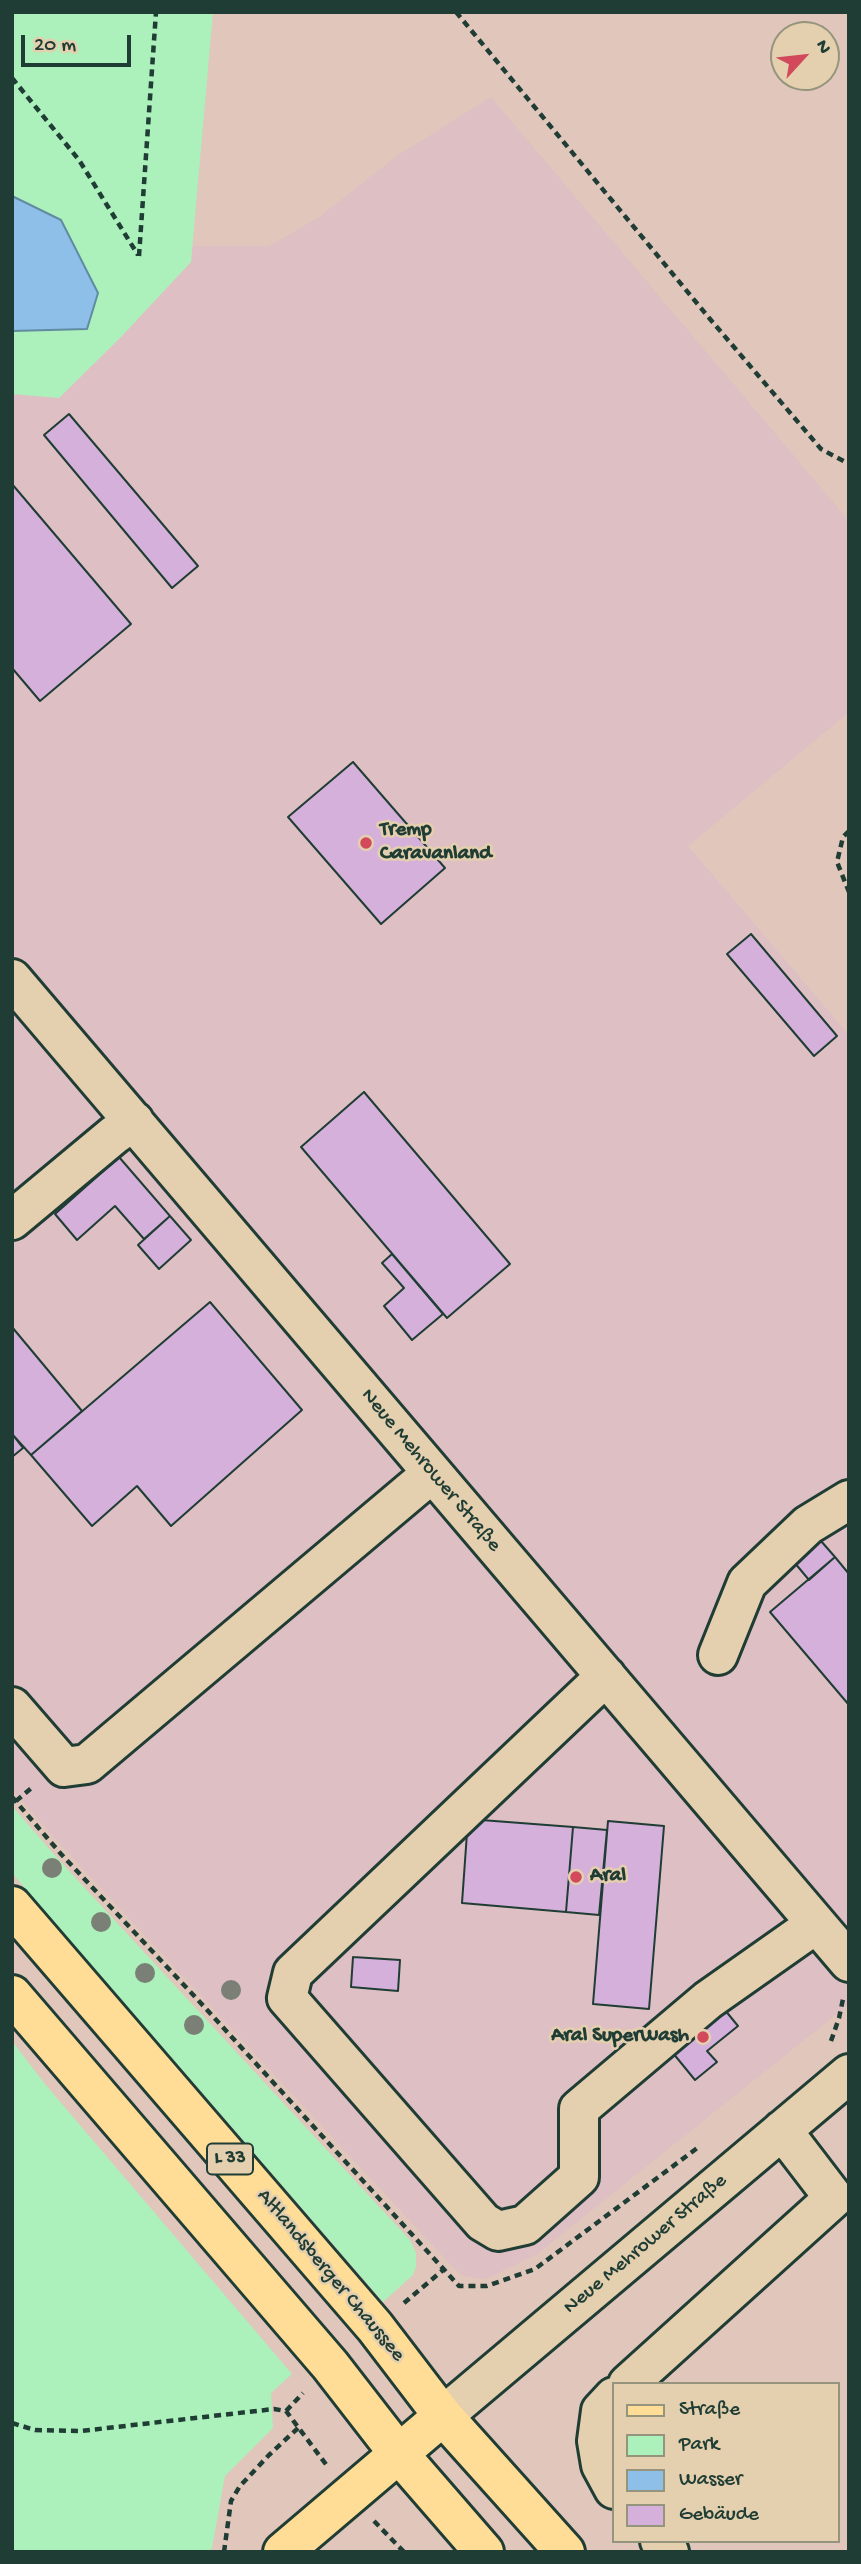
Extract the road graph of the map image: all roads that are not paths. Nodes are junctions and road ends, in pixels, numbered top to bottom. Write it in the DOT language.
graph roads {
  1 [pos="19,1000"];
  2 [pos="134,1121"];
  3 [pos="12,1220"];
  4 [pos="431,1474"];
  5 [pos="849,1500"];
  6 [pos="718,1655"];
  7 [pos="606,1676"];
  8 [pos="12,1707"];
  9 [pos="12,1906"];
  10 [pos="816,1924"];
  11 [pos="846,1977"];
  12 [pos="12,1995"];
  13 [pos="840,2058"];
  14 [pos="782,2130"];
  15 [pos="630,2382"];
  16 [pos="612,2398"];
  17 [pos="443,2416"];
  18 [pos="399,2454"];
  19 [pos="612,2485"];
  20 [pos="283,2552"];
  21 [pos="484,2552"];
  22 [pos="565,2552"];
  1 -- 2 [label="street, Neue Mehrower Straße"];
  2 -- 3 [label="street"];
  2 -- 4 [label="street, Neue Mehrower Straße"];
  4 -- 7 [label="street, Neue Mehrower Straße"];
  4 -- 8 [label="street"];
  5 -- 6 [label="street"];
  7 -- 10 [label="street, Neue Mehrower Straße"];
  7 -- 10 [label="street"];
  9 -- 17 [label="main road, Altlandsberger Chaussee / L 33"];
  10 -- 11 [label="street, Neue Mehrower Straße"];
  12 -- 18 [label="main road, L 33"];
  13 -- 14 [label="street, Neue Mehrower Straße"];
  14 -- 15 [label="street"];
  14 -- 17 [label="street, Neue Mehrower Straße"];
  16 -- 19 [label="street"];
  17 -- 18 [label="main road"];
  17 -- 22 [label="main road, Altlandsberger Chaussee / L 33"];
  18 -- 20 [label="main road"];
  18 -- 21 [label="main road, L 33"];
}
